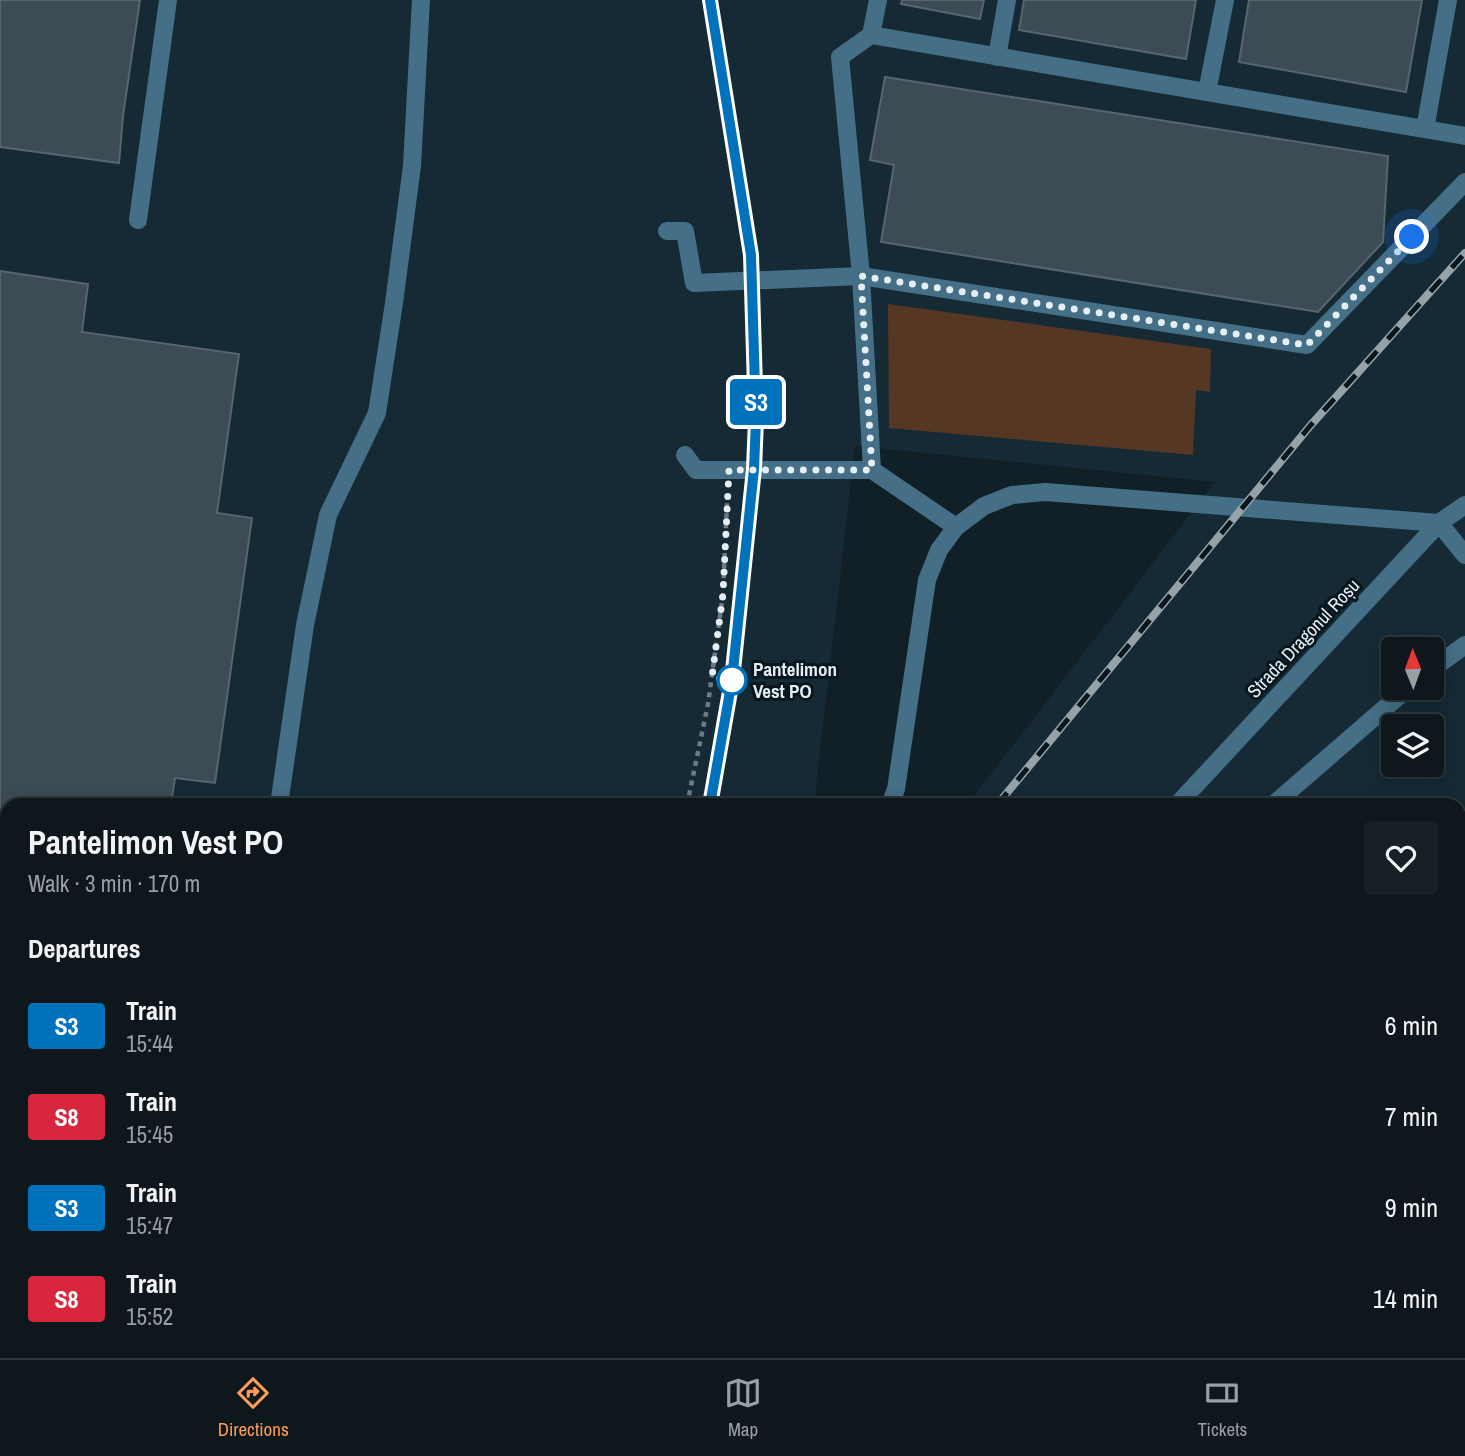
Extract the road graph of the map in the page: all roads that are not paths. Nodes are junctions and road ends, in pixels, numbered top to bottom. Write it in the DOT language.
graph roads {
  1 [pos="167,0"];
  2 [pos="421,0"];
  3 [pos="878,0"];
  4 [pos="1007,0"];
  5 [pos="1225,0"];
  6 [pos="1448,0"];
  7 [pos="871,35"];
  8 [pos="997,57"];
  9 [pos="1207,92"];
  10 [pos="1425,129"];
  11 [pos="1465,136"];
  12 [pos="1465,182"];
  13 [pos="138,220"];
  14 [pos="667,231"];
  15 [pos="861,276"];
  16 [pos="685,455"];
  17 [pos="872,470"];
  18 [pos="1465,505"];
  19 [pos="1439,523"];
  20 [pos="956,527"];
  21 [pos="1465,555"];
  22 [pos="1465,645"];
  23 [pos="1444,660"];
  24 [pos="1394,700"];
  25 [pos="280,798"];
  26 [pos="893,798"];
  27 [pos="1184,798"];
  28 [pos="1281,798"];
  1 -- 13 [label="street"];
  2 -- 25 [label="street"];
  3 -- 7 [label="street"];
  4 -- 8 [label="street"];
  5 -- 9 [label="street"];
  6 -- 10 [label="street"];
  7 -- 8 [label="street"];
  7 -- 15 [label="street"];
  8 -- 9 [label="street"];
  9 -- 10 [label="street"];
  10 -- 11 [label="street"];
  12 -- 15 [label="street"];
  14 -- 15 [label="street"];
  15 -- 17 [label="street"];
  16 -- 17 [label="street"];
  17 -- 20 [label="street"];
  18 -- 19 [label="street, Strada Dragonul Roșu"];
  19 -- 20 [label="street"];
  19 -- 21 [label="street"];
  19 -- 27 [label="street, Strada Dragonul Roșu"];
  20 -- 26 [label="street"];
  22 -- 23 [label="street"];
  24 -- 28 [label="street"];
}
